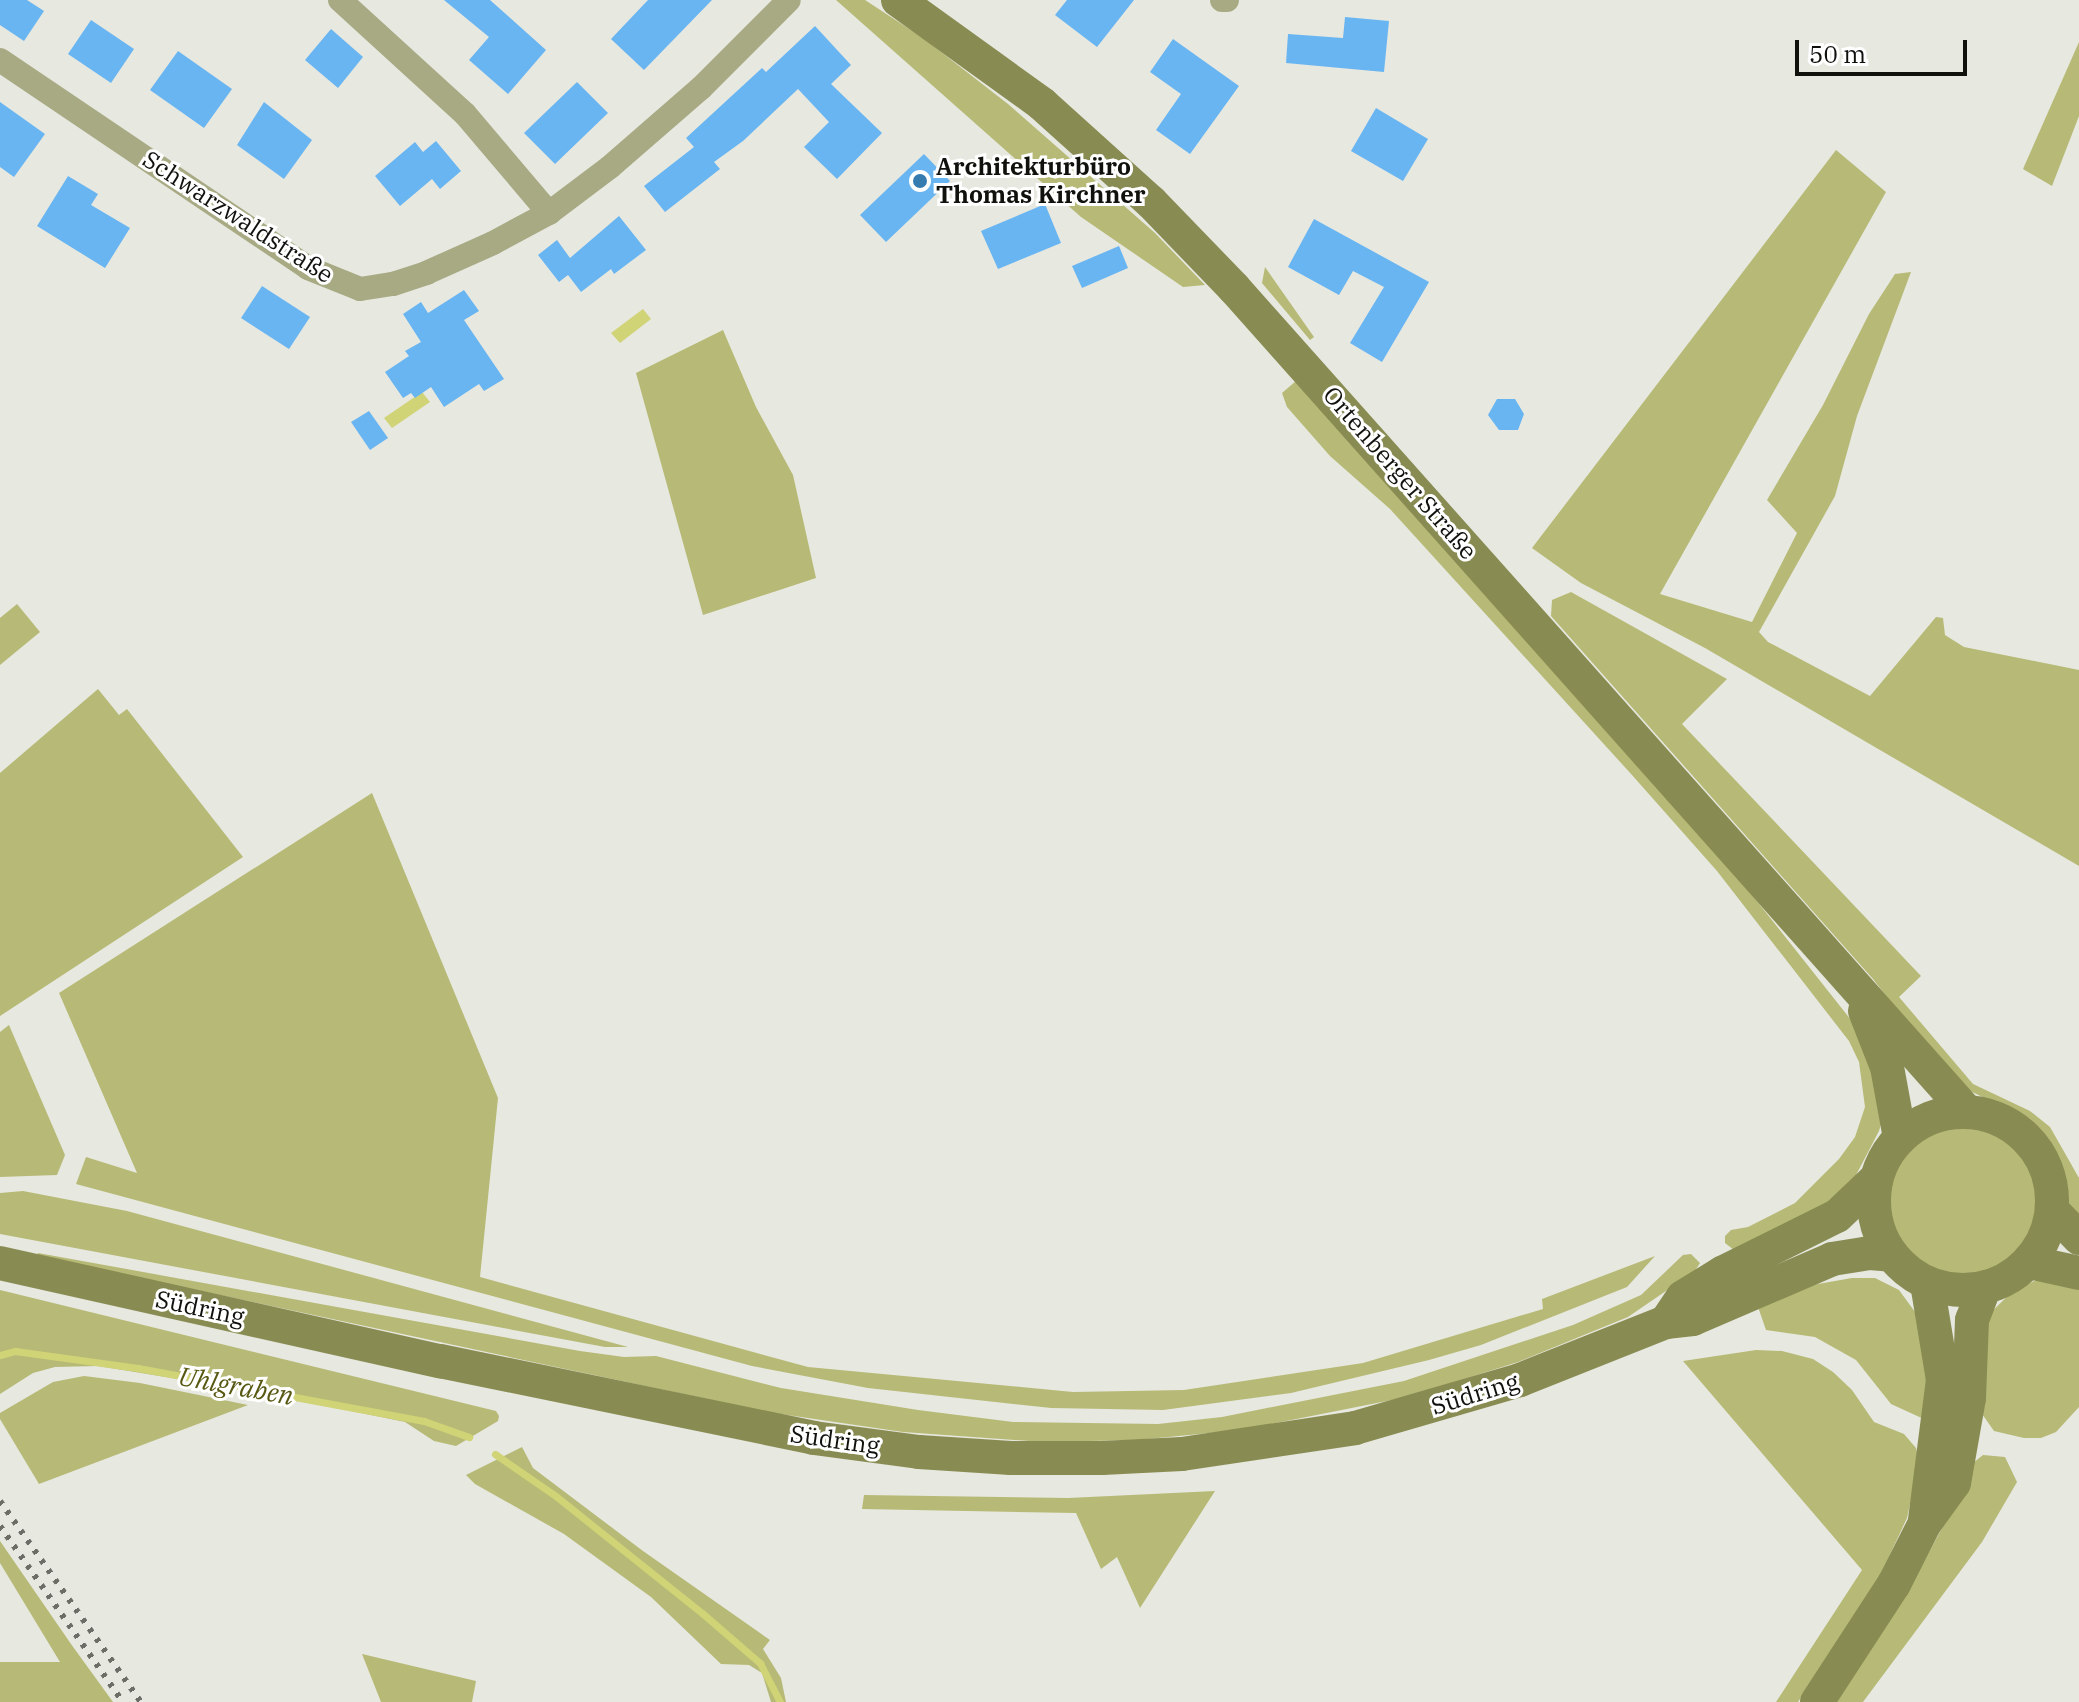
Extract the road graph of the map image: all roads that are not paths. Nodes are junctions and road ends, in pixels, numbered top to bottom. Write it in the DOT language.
graph roads {
  1 [pos="340,0"];
  2 [pos="789,0"];
  3 [pos="898,0"];
  4 [pos="0,60"];
  5 [pos="549,213"];
  6 [pos="1858,992"];
  7 [pos="1967,1112"];
  8 [pos="1900,1138"];
  9 [pos="1876,1179"];
  10 [pos="2052,1210"];
  11 [pos="2079,1238"];
  12 [pos="1891,1255"];
  13 [pos="2029,1262"];
  14 [pos="0,1263"];
  15 [pos="2079,1273"];
  16 [pos="1927,1283"];
  17 [pos="1984,1288"];
  18 [pos="1666,1322"];
  19 [pos="1925,1523"];
  20 [pos="1817,1702"];
  1 -- 5 [label="street"];
  2 -- 5 [label="street, Schwarzwaldstraße"];
  3 -- 6 [label="main road, Ortenberger Straße"];
  4 -- 5 [label="street, Schwarzwaldstraße"];
  6 -- 7 [label="main road, Ortenberger Straße"];
  6 -- 8 [label="main road, Ortenberger Straße"];
  7 -- 8 [label="main road"];
  7 -- 10 [label="main road"];
  8 -- 9 [label="main road"];
  9 -- 12 [label="main road"];
  9 -- 18 [label="main road, Südring"];
  10 -- 11 [label="main road"];
  10 -- 13 [label="main road"];
  12 -- 16 [label="main road"];
  12 -- 18 [label="main road, Südring"];
  13 -- 15 [label="main road"];
  13 -- 17 [label="main road"];
  14 -- 18 [label="main road, Südring"];
  16 -- 17 [label="main road"];
  16 -- 19 [label="main road"];
  17 -- 19 [label="main road"];
  19 -- 20 [label="main road"];
}
